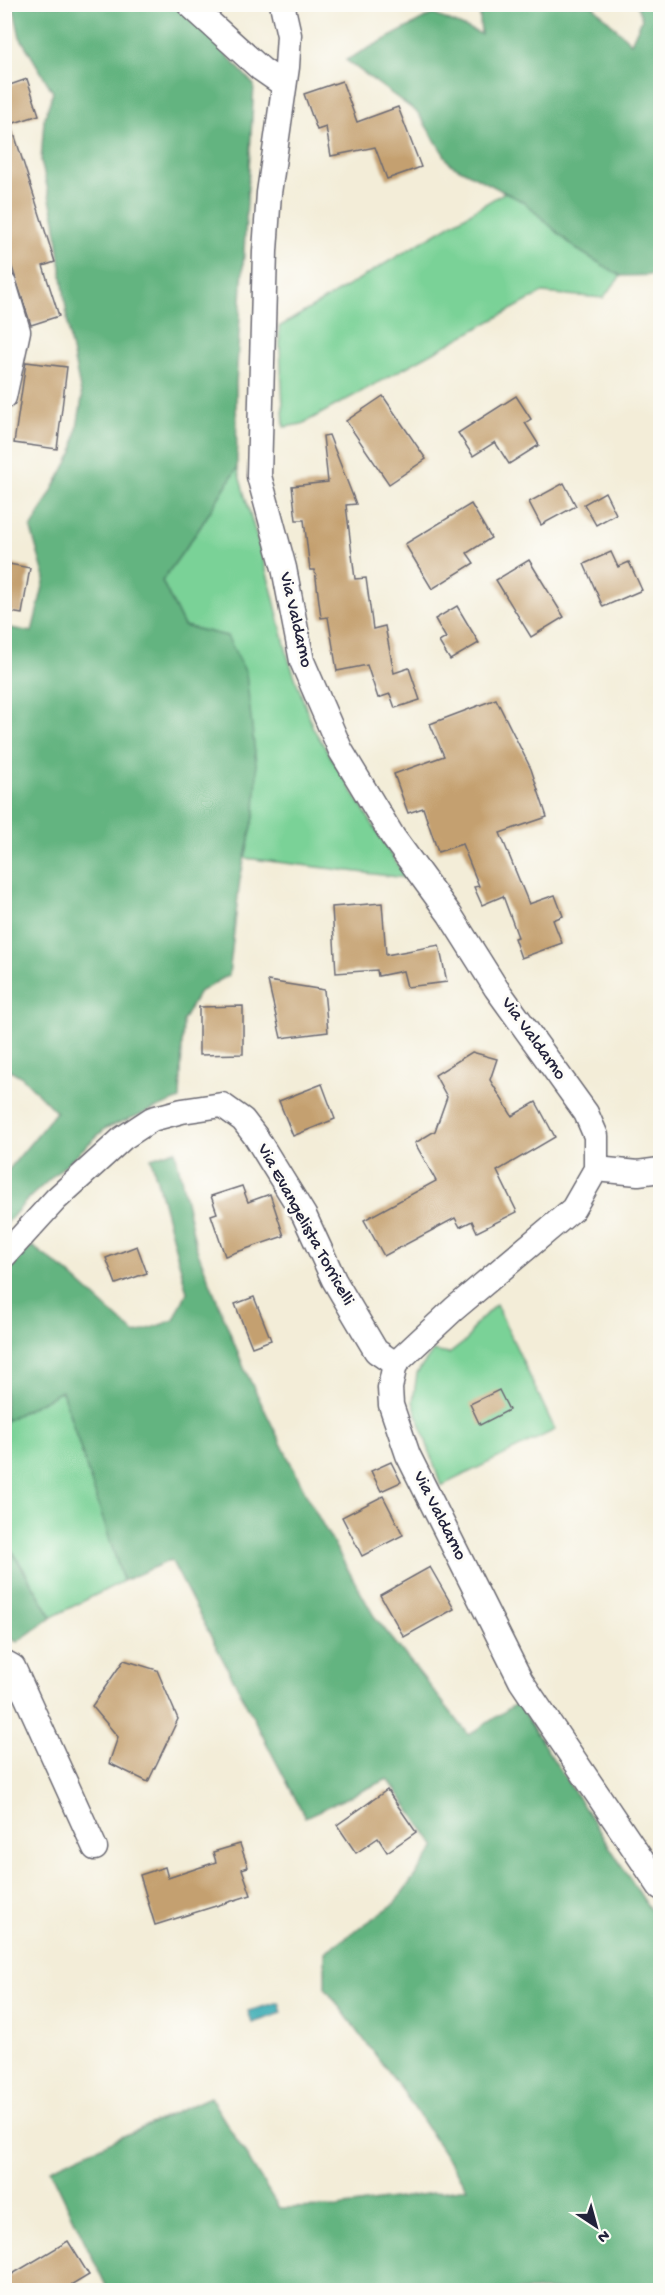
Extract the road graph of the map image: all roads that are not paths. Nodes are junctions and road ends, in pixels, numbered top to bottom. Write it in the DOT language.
graph roads {
  1 [pos="189,4"];
  2 [pos="282,4"];
  3 [pos="284,85"];
  4 [pos="4,284"];
  5 [pos="4,397"];
  6 [pos="596,1169"];
  7 [pos="660,1170"];
  8 [pos="4,1256"];
  9 [pos="395,1364"];
  10 [pos="4,1662"];
  11 [pos="95,1848"];
  12 [pos="660,1887"];
  1 -- 3 [label="street"];
  2 -- 3 [label="street, Via Valdarno"];
  3 -- 6 [label="street, Via Valdarno"];
  4 -- 5 [label="street"];
  6 -- 7 [label="street"];
  6 -- 9 [label="street, Via Valdarno"];
  8 -- 9 [label="street, Via Evangelista Torricelli"];
  9 -- 12 [label="street, Via Valdarno"];
  10 -- 11 [label="street"];
}
